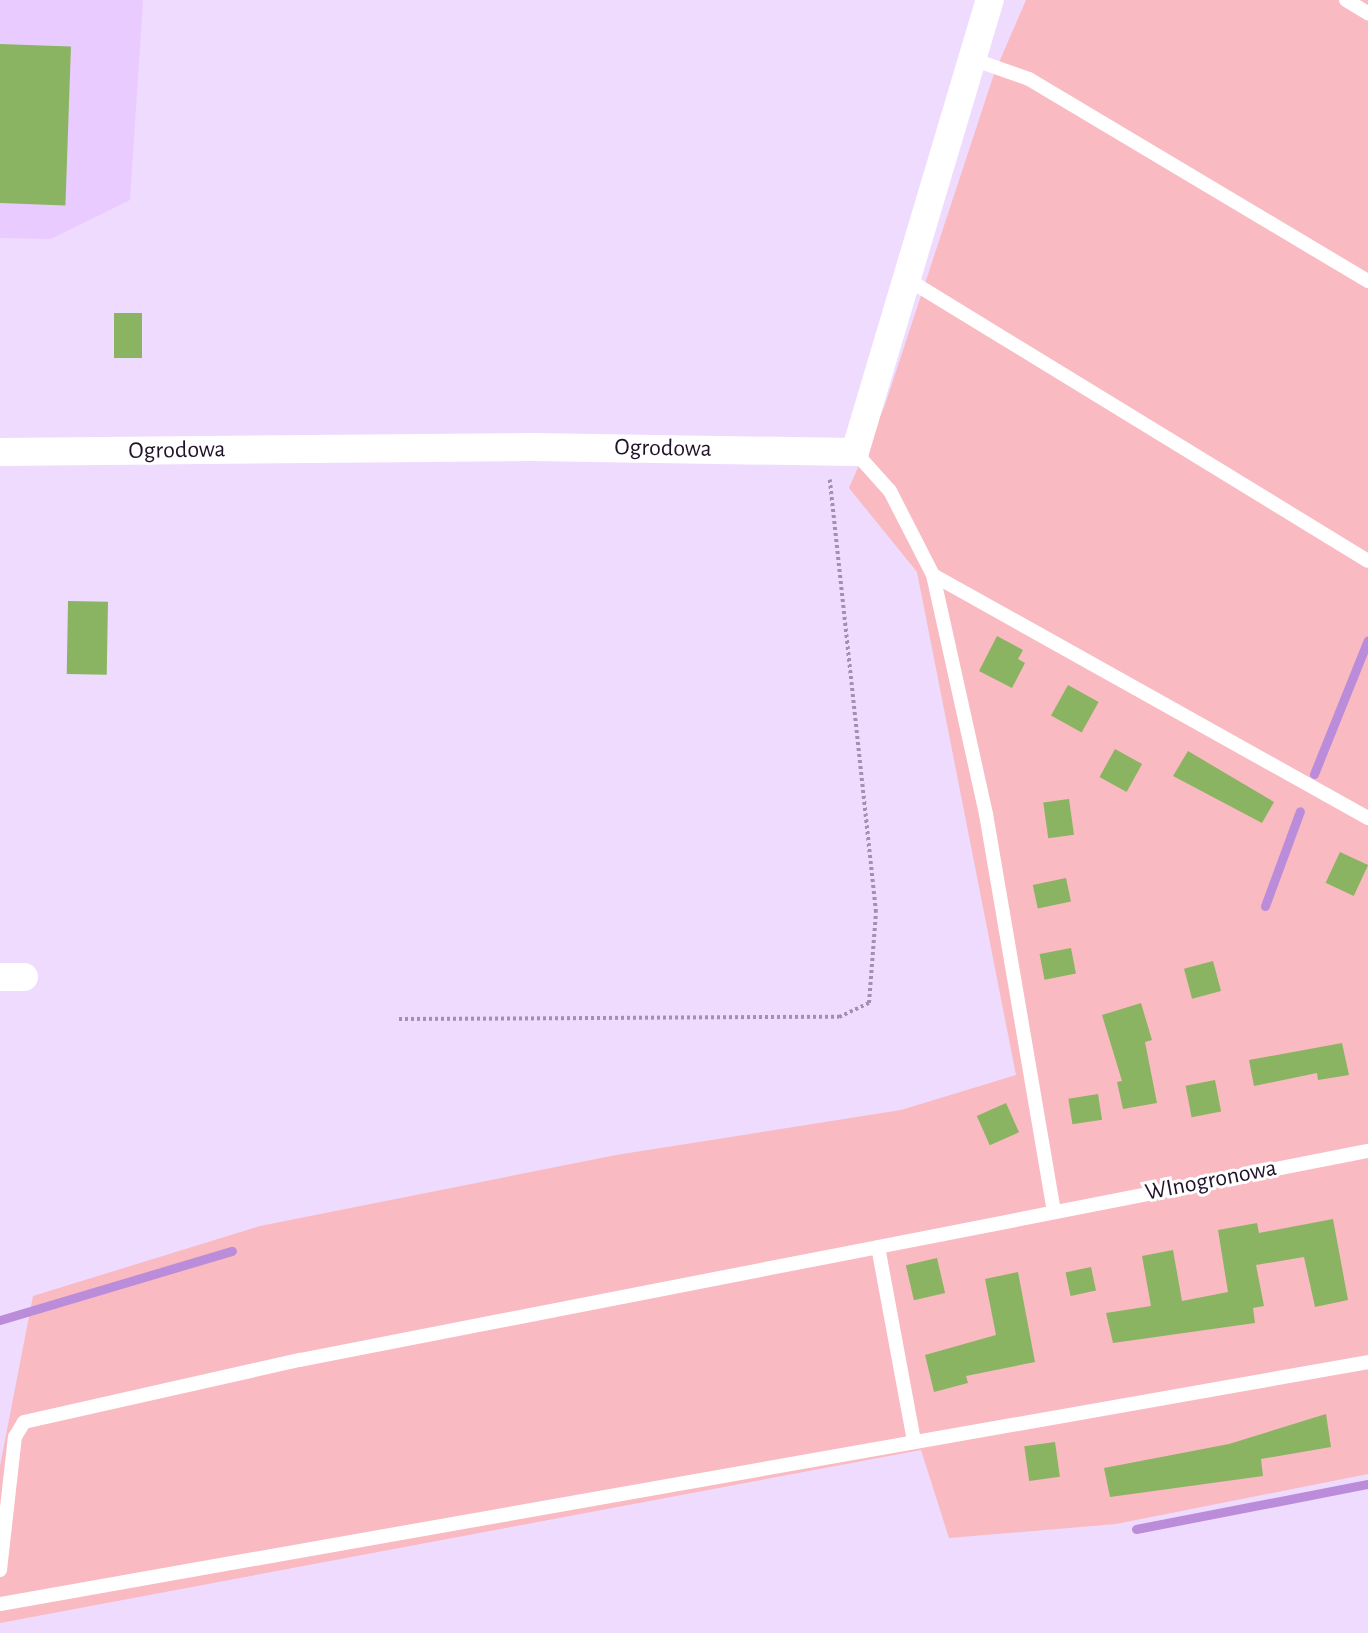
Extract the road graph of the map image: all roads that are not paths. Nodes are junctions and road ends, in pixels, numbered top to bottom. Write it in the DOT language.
graph roads {
  1 [pos="990,0"];
  2 [pos="1346,0"];
  3 [pos="1368,13"];
  4 [pos="972,59"];
  5 [pos="907,279"];
  6 [pos="1368,281"];
  7 [pos="0,452"];
  8 [pos="855,452"];
  9 [pos="1368,561"];
  10 [pos="933,575"];
  11 [pos="1368,818"];
  12 [pos="1368,1151"];
  13 [pos="1053,1210"];
  14 [pos="878,1247"];
  15 [pos="1368,1362"];
  16 [pos="914,1441"];
  17 [pos="0,1570"];
  18 [pos="0,1604"];
  1 -- 4 [label="street"];
  2 -- 3 [label="lane"];
  4 -- 5 [label="street"];
  4 -- 6 [label="lane"];
  5 -- 8 [label="street"];
  5 -- 9 [label="lane"];
  7 -- 8 [label="street, Ogrodowa"];
  8 -- 10 [label="lane"];
  10 -- 11 [label="lane"];
  10 -- 13 [label="lane"];
  12 -- 13 [label="lane, WInogronowa"];
  13 -- 14 [label="lane, WInogronowa"];
  14 -- 16 [label="lane"];
  14 -- 17 [label="lane, WInogronowa"];
  15 -- 16 [label="lane"];
  16 -- 18 [label="lane"];
}
